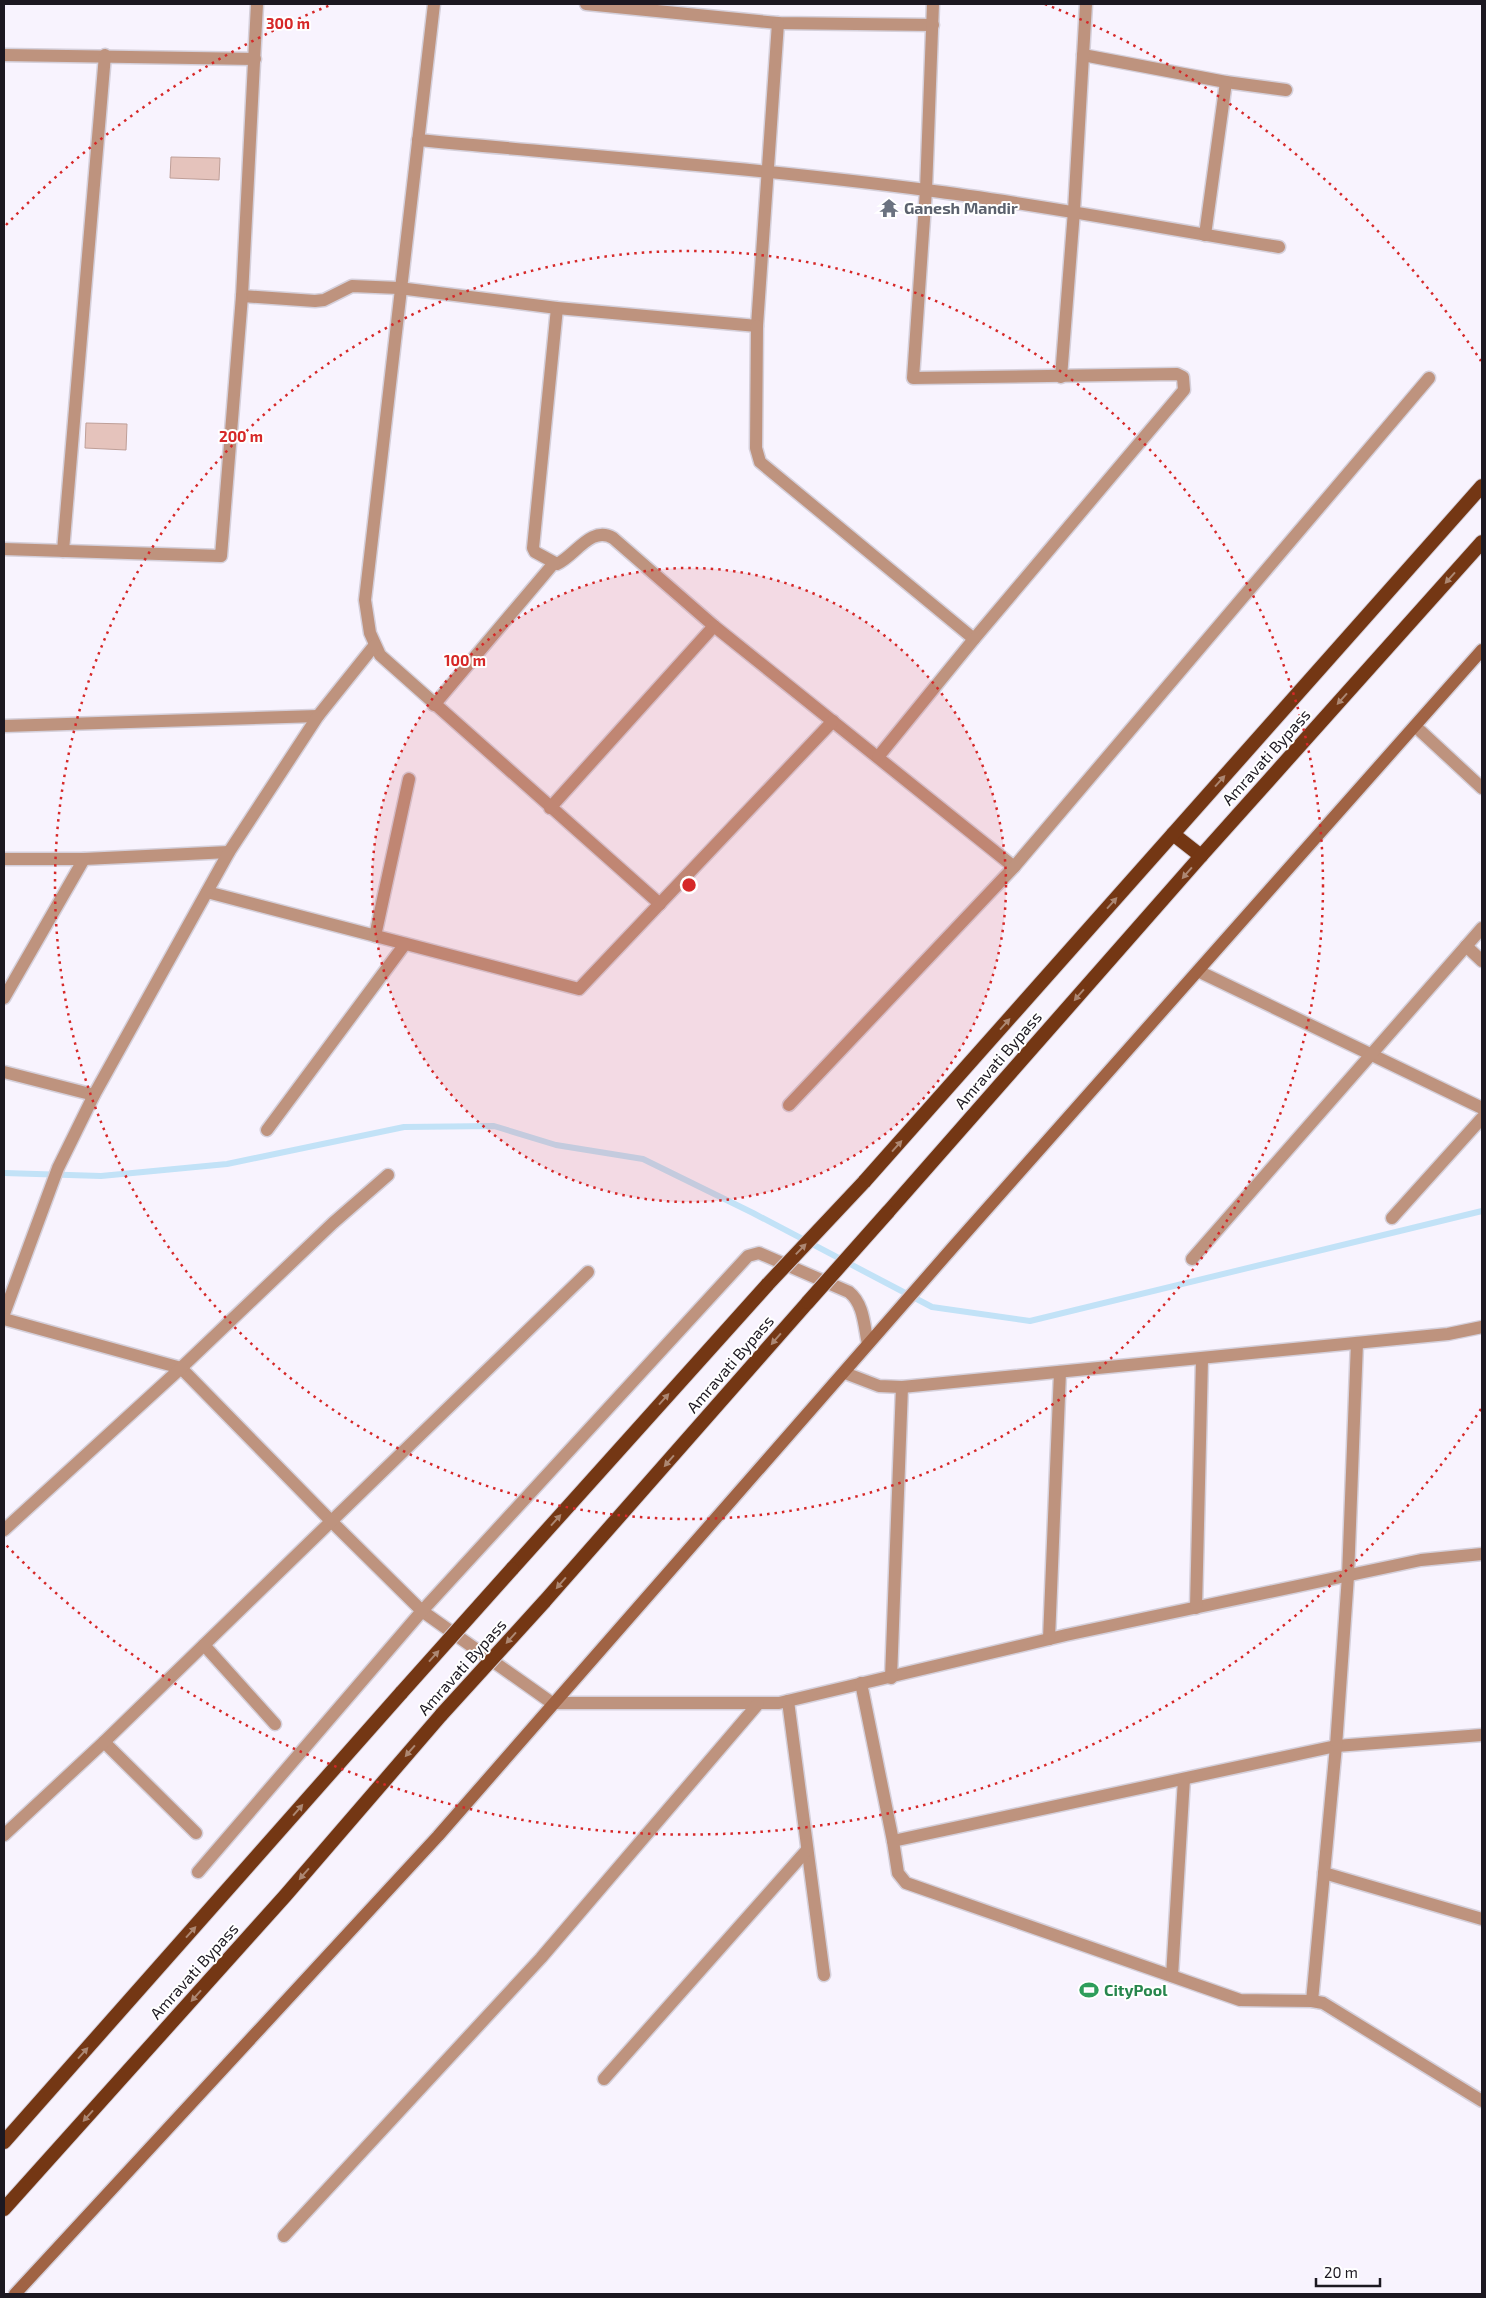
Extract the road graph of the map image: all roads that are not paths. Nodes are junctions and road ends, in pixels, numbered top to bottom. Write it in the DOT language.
graph roads {
  1 [pos="257,4"];
  2 [pos="434,4"];
  3 [pos="586,4"];
  4 [pos="934,4"];
  5 [pos="1086,4"];
  6 [pos="778,23"];
  7 [pos="932,26"];
  8 [pos="4,54"];
  9 [pos="1084,54"];
  10 [pos="105,55"];
  11 [pos="255,59"];
  12 [pos="1226,82"];
  13 [pos="1286,90"];
  14 [pos="418,140"];
  15 [pos="768,172"];
  16 [pos="926,190"];
  17 [pos="1074,211"];
  18 [pos="1205,235"];
  19 [pos="1279,248"];
  20 [pos="399,288"];
  21 [pos="242,296"];
  22 [pos="557,308"];
  23 [pos="757,326"];
  24 [pos="1061,377"];
  25 [pos="1429,378"];
  26 [pos="1482,486"];
  27 [pos="1482,542"];
  28 [pos="4,549"];
  29 [pos="63,551"];
  30 [pos="554,564"];
  31 [pos="714,626"];
  32 [pos="974,639"];
  33 [pos="374,646"];
  34 [pos="1482,650"];
  35 [pos="434,705"];
  36 [pos="318,716"];
  37 [pos="833,721"];
  38 [pos="4,726"];
  39 [pos="1415,726"];
  40 [pos="878,757"];
  41 [pos="409,779"];
  42 [pos="1482,788"];
  43 [pos="550,808"];
  44 [pos="1173,834"];
  45 [pos="229,852"];
  46 [pos="1201,856"];
  47 [pos="4,859"];
  48 [pos="84,859"];
  49 [pos="1014,867"];
  50 [pos="207,892"];
  51 [pos="660,904"];
  52 [pos="1482,928"];
  53 [pos="375,936"];
  54 [pos="405,944"];
  55 [pos="1466,946"];
  56 [pos="1482,961"];
  57 [pos="1198,971"];
  58 [pos="4,998"];
  59 [pos="1369,1054"];
  60 [pos="4,1072"];
  61 [pos="94,1095"];
  62 [pos="789,1105"];
  63 [pos="1482,1108"];
  64 [pos="1482,1118"];
  65 [pos="268,1130"];
  66 [pos="388,1175"];
  67 [pos="1392,1218"];
  68 [pos="1192,1258"];
  69 [pos="588,1272"];
  70 [pos="4,1314"];
  71 [pos="4,1319"];
  72 [pos="1482,1327"];
  73 [pos="1357,1343"];
  74 [pos="868,1344"];
  75 [pos="1202,1359"];
  76 [pos="182,1368"];
  77 [pos="844,1372"];
  78 [pos="1060,1372"];
  79 [pos="902,1387"];
  80 [pos="332,1522"];
  81 [pos="4,1530"];
  82 [pos="1482,1554"];
  83 [pos="1348,1576"];
  84 [pos="1196,1608"];
  85 [pos="422,1611"];
  86 [pos="1049,1639"];
  87 [pos="204,1645"];
  88 [pos="891,1678"];
  89 [pos="861,1683"];
  90 [pos="788,1701"];
  91 [pos="552,1703"];
  92 [pos="758,1704"];
  93 [pos="275,1724"];
  94 [pos="1482,1735"];
  95 [pos="104,1742"];
  96 [pos="1336,1746"];
  97 [pos="1184,1779"];
  98 [pos="196,1833"];
  99 [pos="4,1835"];
  100 [pos="893,1841"];
  101 [pos="807,1850"];
  102 [pos="198,1872"];
  103 [pos="1324,1873"];
  104 [pos="1482,1919"];
  105 [pos="824,1975"];
  106 [pos="1172,1976"];
  107 [pos="1312,2001"];
  108 [pos="604,2078"];
  109 [pos="1482,2101"];
  110 [pos="4,2142"];
  111 [pos="4,2209"];
  112 [pos="284,2236"];
  113 [pos="15,2294"];
  1 -- 11 [label="street"];
  2 -- 14 [label="street"];
  3 -- 6 [label="street"];
  4 -- 7 [label="street"];
  5 -- 9 [label="street"];
  6 -- 7 [label="street"];
  6 -- 15 [label="street"];
  7 -- 16 [label="street"];
  8 -- 10 [label="street"];
  9 -- 12 [label="street"];
  9 -- 17 [label="street"];
  10 -- 11 [label="street"];
  10 -- 29 [label="street"];
  11 -- 21 [label="street"];
  12 -- 13 [label="street"];
  12 -- 18 [label="street"];
  14 -- 15 [label="street"];
  14 -- 20 [label="street"];
  15 -- 16 [label="street"];
  15 -- 23 [label="street"];
  16 -- 17 [label="street"];
  16 -- 24 [label="street"];
  17 -- 18 [label="street"];
  17 -- 24 [label="street"];
  18 -- 19 [label="street"];
  20 -- 21 [label="street"];
  20 -- 22 [label="street"];
  20 -- 33 [label="street"];
  21 -- 29 [label="street"];
  22 -- 23 [label="street"];
  22 -- 30 [label="street"];
  23 -- 32 [label="street"];
  24 -- 32 [label="street"];
  25 -- 49 [label="street"];
  44 -- 26 [label="highway, Amravati Bypass, one-way"];
  27 -- 46 [label="highway, Amravati Bypass, one-way"];
  28 -- 29 [label="street"];
  30 -- 31 [label="street"];
  30 -- 35 [label="street"];
  31 -- 37 [label="street"];
  31 -- 43 [label="street"];
  32 -- 40 [label="street"];
  33 -- 35 [label="street"];
  33 -- 36 [label="street"];
  34 -- 39 [label="main road"];
  35 -- 43 [label="street"];
  36 -- 38 [label="street"];
  36 -- 45 [label="street"];
  37 -- 40 [label="street"];
  37 -- 51 [label="street"];
  39 -- 42 [label="street"];
  39 -- 57 [label="main road"];
  40 -- 49 [label="street"];
  41 -- 53 [label="street"];
  43 -- 51 [label="street"];
  44 -- 46 [label="highway"];
  110 -- 44 [label="highway, Amravati Bypass, one-way, bridge"];
  45 -- 48 [label="street"];
  45 -- 50 [label="street"];
  46 -- 111 [label="highway, Amravati Bypass, one-way, bridge"];
  47 -- 48 [label="street"];
  48 -- 58 [label="street"];
  49 -- 62 [label="street"];
  50 -- 53 [label="street"];
  50 -- 61 [label="street"];
  51 -- 54 [label="street"];
  52 -- 55 [label="street"];
  53 -- 54 [label="street"];
  54 -- 65 [label="street"];
  55 -- 56 [label="street"];
  55 -- 59 [label="street"];
  57 -- 59 [label="street"];
  57 -- 74 [label="main road"];
  59 -- 63 [label="street"];
  59 -- 68 [label="street"];
  60 -- 61 [label="street"];
  61 -- 70 [label="street"];
  64 -- 67 [label="street"];
  66 -- 76 [label="street"];
  69 -- 80 [label="street"];
  71 -- 76 [label="street"];
  72 -- 73 [label="street"];
  73 -- 75 [label="street"];
  73 -- 83 [label="street"];
  74 -- 77 [label="main road"];
  74 -- 85 [label="street"];
  75 -- 78 [label="street"];
  75 -- 84 [label="street"];
  76 -- 80 [label="street"];
  76 -- 81 [label="street"];
  77 -- 79 [label="street"];
  77 -- 91 [label="main road"];
  78 -- 79 [label="street"];
  78 -- 86 [label="street"];
  79 -- 88 [label="street"];
  80 -- 85 [label="street"];
  80 -- 87 [label="street"];
  82 -- 83 [label="street"];
  83 -- 84 [label="street"];
  83 -- 96 [label="street"];
  84 -- 86 [label="street"];
  85 -- 91 [label="street"];
  85 -- 102 [label="street"];
  86 -- 88 [label="street"];
  87 -- 93 [label="street"];
  87 -- 95 [label="street"];
  88 -- 89 [label="street"];
  89 -- 90 [label="street"];
  89 -- 100 [label="street"];
  90 -- 92 [label="street"];
  90 -- 101 [label="street"];
  91 -- 92 [label="street"];
  91 -- 113 [label="main road"];
  92 -- 112 [label="street"];
  94 -- 96 [label="street"];
  95 -- 98 [label="street"];
  95 -- 99 [label="street"];
  96 -- 97 [label="street"];
  96 -- 103 [label="street"];
  97 -- 100 [label="street"];
  97 -- 106 [label="street"];
  100 -- 106 [label="street"];
  101 -- 105 [label="street"];
  101 -- 108 [label="street"];
  103 -- 104 [label="street"];
  103 -- 107 [label="street"];
  106 -- 107 [label="street"];
  107 -- 109 [label="street"];
}
